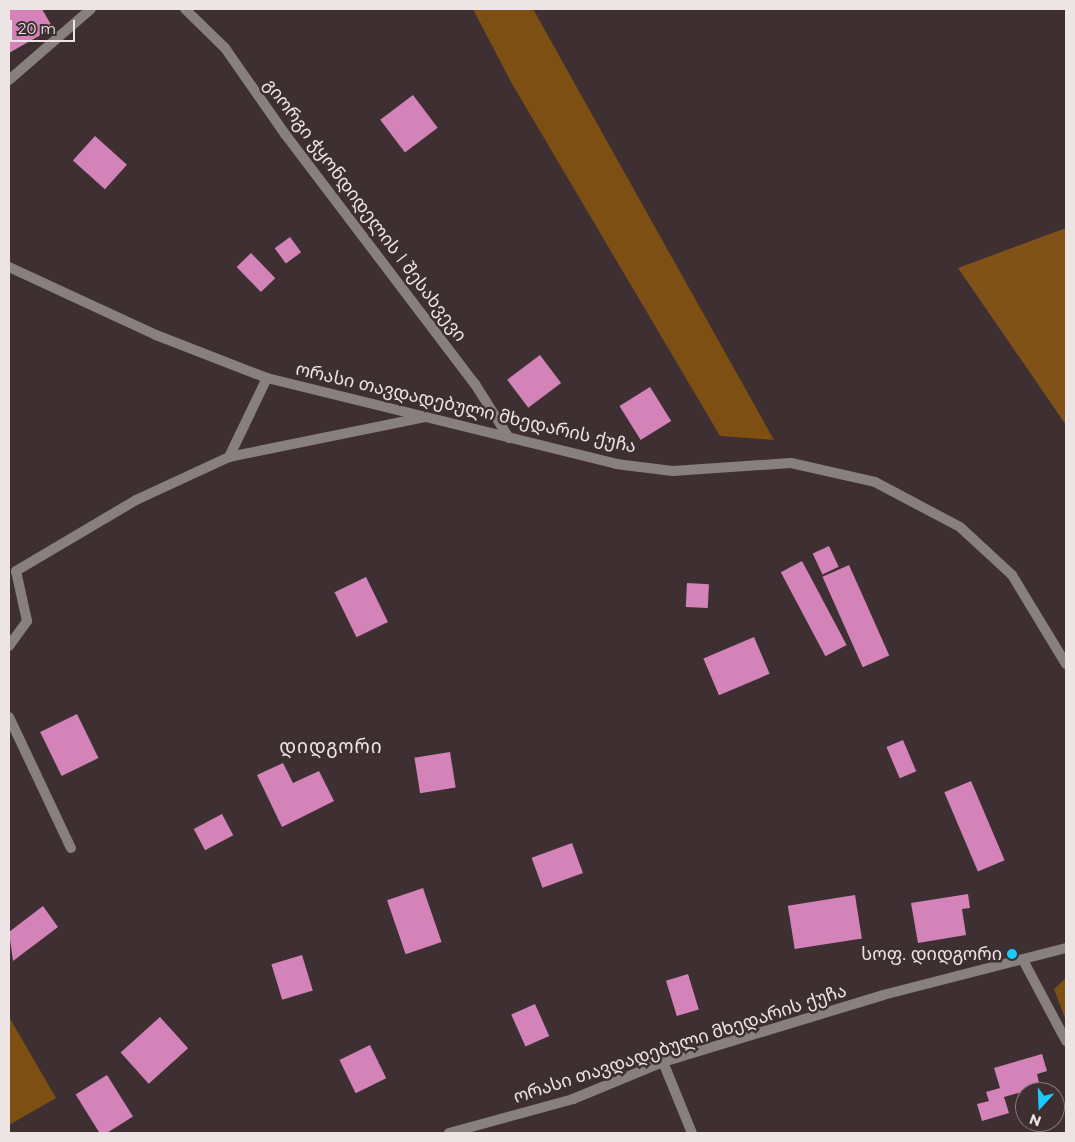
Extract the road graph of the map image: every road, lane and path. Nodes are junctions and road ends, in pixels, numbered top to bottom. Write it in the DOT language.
graph roads {
  1 [pos="91,9"];
  2 [pos="185,9"];
  3 [pos="9,80"];
  4 [pos="9,267"];
  5 [pos="267,378"];
  6 [pos="431,416"];
  7 [pos="509,438"];
  8 [pos="229,457"];
  9 [pos="9,646"];
  10 [pos="1066,664"];
  11 [pos="9,717"];
  12 [pos="71,848"];
  13 [pos="1066,948"];
  14 [pos="1023,960"];
  15 [pos="1066,1041"];
  16 [pos="663,1062"];
  17 [pos="449,1133"];
  18 [pos="692,1133"];
  1 -- 3 [label="street"];
  2 -- 7 [label="street, გიორგი ჭყონდიდელის I შესახვევი"];
  4 -- 5 [label="street, ორასი თავდადებული მხედარის ქუჩა"];
  5 -- 6 [label="street, ორასი თავდადებული მხედარის ქუჩა"];
  5 -- 8 [label="street"];
  6 -- 7 [label="street, ორასი თავდადებული მხედარის ქუჩა"];
  6 -- 8 [label="street"];
  7 -- 10 [label="street, ორასი თავდადებული მხედარის ქუჩა"];
  8 -- 9 [label="street"];
  11 -- 12 [label="street"];
  13 -- 14 [label="street, ორასი თავდადებული მხედარის ქუჩა"];
  14 -- 15 [label="street"];
  14 -- 16 [label="street, ორასი თავდადებული მხედარის ქუჩა"];
  16 -- 17 [label="street, ორასი თავდადებული მხედარის ქუჩა"];
  16 -- 18 [label="street"];
}
